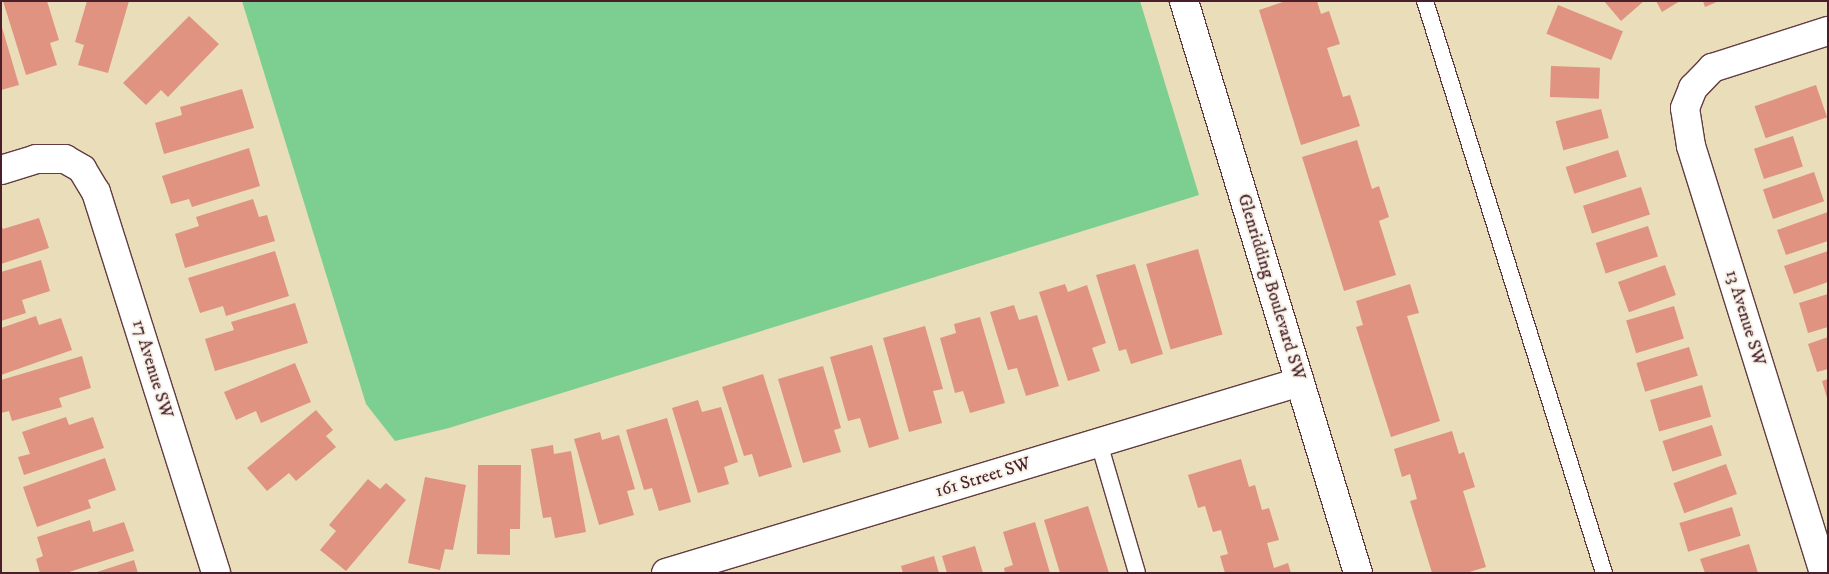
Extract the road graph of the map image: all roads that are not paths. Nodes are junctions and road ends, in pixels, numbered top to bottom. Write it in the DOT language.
graph roads {
  1 [pos="1184,1"];
  2 [pos="1425,1"];
  3 [pos="1828,31"];
  4 [pos="1,170"];
  5 [pos="1300,382"];
  6 [pos="1099,443"];
  7 [pos="216,573"];
  8 [pos="666,573"];
  9 [pos="1137,573"];
  10 [pos="1358,573"];
  11 [pos="1604,573"];
  12 [pos="1824,573"];
  1 -- 5 [label="street, Glenridding Boulevard SW"];
  2 -- 11 [label="lane"];
  3 -- 12 [label="street, 13 Avenue SW"];
  4 -- 7 [label="street, 17 Avenue SW"];
  5 -- 6 [label="street, 161 Street SW"];
  5 -- 10 [label="street, Glenridding Boulevard SW"];
  6 -- 8 [label="street, 161 Street SW"];
  6 -- 9 [label="lane"];
}
